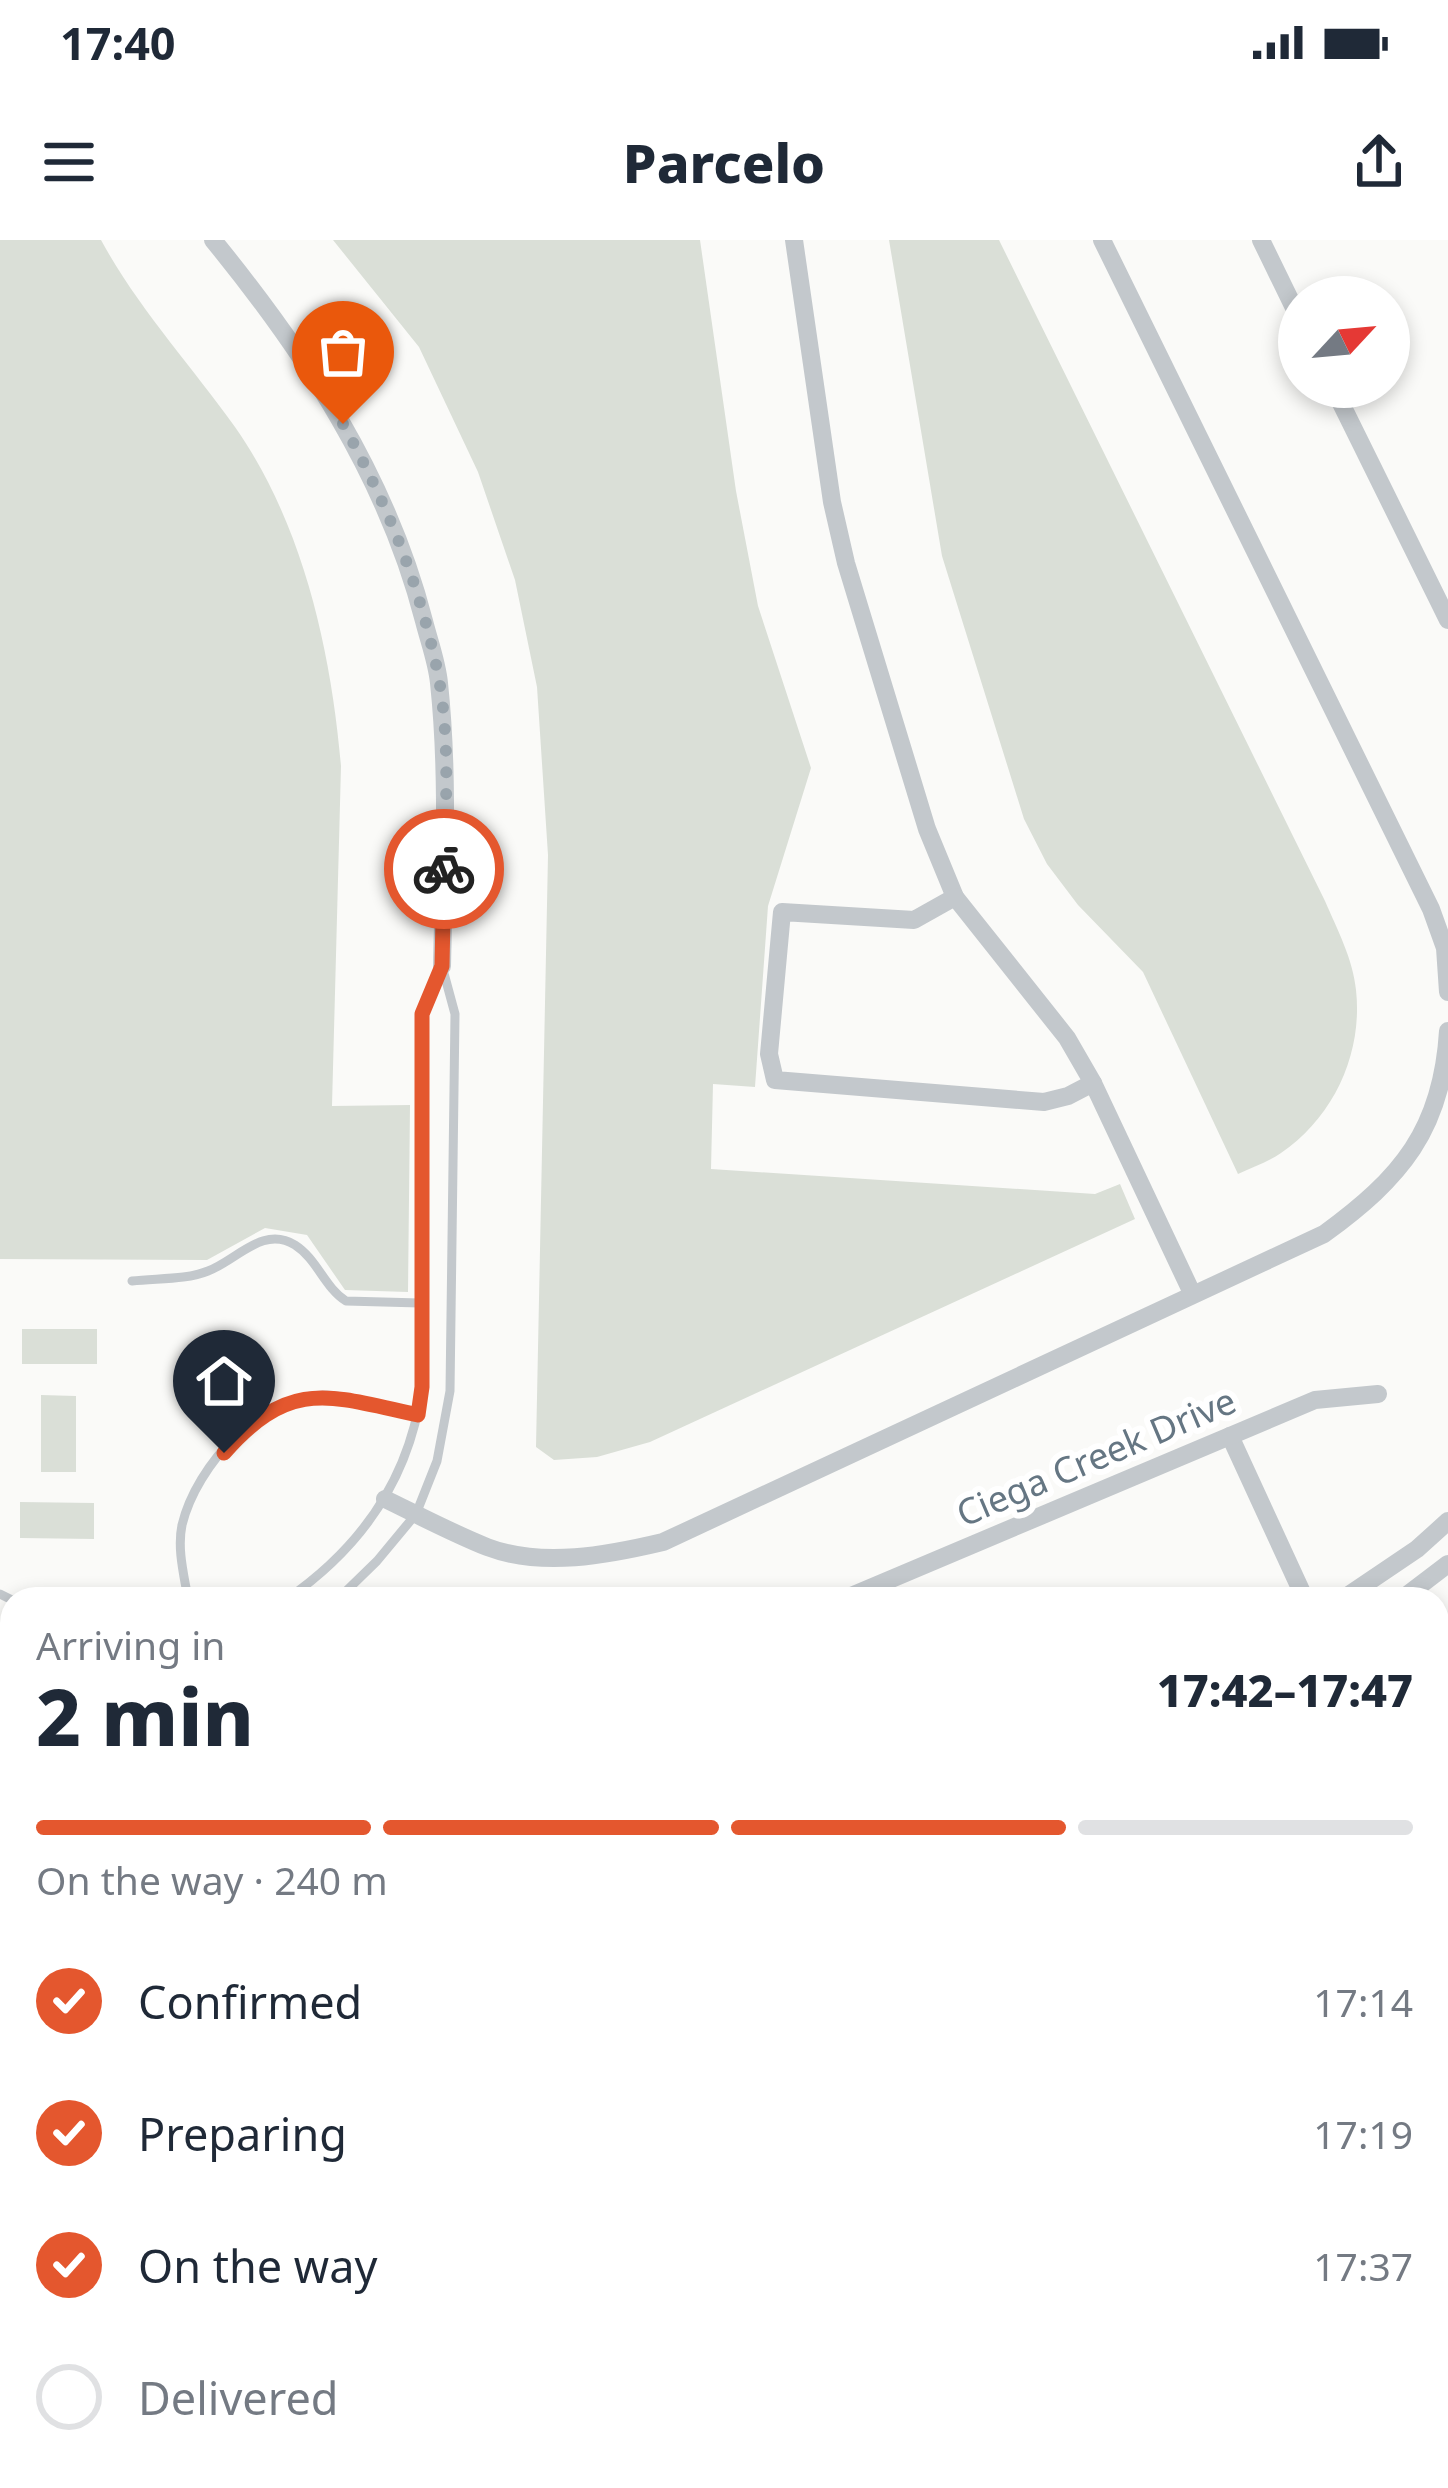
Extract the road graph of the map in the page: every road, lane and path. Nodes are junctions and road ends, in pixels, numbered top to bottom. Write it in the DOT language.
graph roads {
  1 [pos="213,240"];
  2 [pos="794,240"];
  3 [pos="1102,240"];
  4 [pos="1261,240"];
  5 [pos="1279,276"];
  6 [pos="1343,408"];
  7 [pos="1448,620"];
  8 [pos="955,897"];
  9 [pos="442,966"];
  10 [pos="1448,992"];
  11 [pos="1448,1031"];
  12 [pos="1093,1083"];
  13 [pos="132,1280"];
  14 [pos="1192,1293"];
  15 [pos="420,1303"];
  16 [pos="1378,1394"];
  17 [pos="418,1415"];
  18 [pos="1230,1436"];
  19 [pos="385,1499"];
  20 [pos="416,1514"];
  21 [pos="1448,1521"];
  22 [pos="1448,1564"];
  23 [pos="186,1587"];
  24 [pos="302,1587"];
  25 [pos="351,1587"];
  26 [pos="872,1587"];
  27 [pos="1299,1587"];
  28 [pos="1361,1587"];
  29 [pos="1418,1587"];
  1 -- 9 [label="street"];
  2 -- 8 [label="street"];
  3 -- 10 [label="street"];
  4 -- 5 [label="street"];
  6 -- 7 [label="street"];
  8 -- 12 [label="street"];
  8 -- 12 [label="street"];
  9 -- 15 [label="lane"];
  9 -- 20 [label="lane"];
  11 -- 14 [label="street"];
  12 -- 14 [label="street"];
  13 -- 15 [label="lane"];
  14 -- 20 [label="street"];
  15 -- 17 [label="lane"];
  16 -- 18 [label="street, Ciega Creek Drive"];
  17 -- 19 [label="lane"];
  17 -- 23 [label="lane"];
  18 -- 26 [label="street, Ciega Creek Drive"];
  18 -- 27 [label="street"];
  19 -- 20 [label="street"];
  19 -- 24 [label="lane"];
  20 -- 25 [label="lane"];
  21 -- 28 [label="street"];
  22 -- 29 [label="street"];
}
